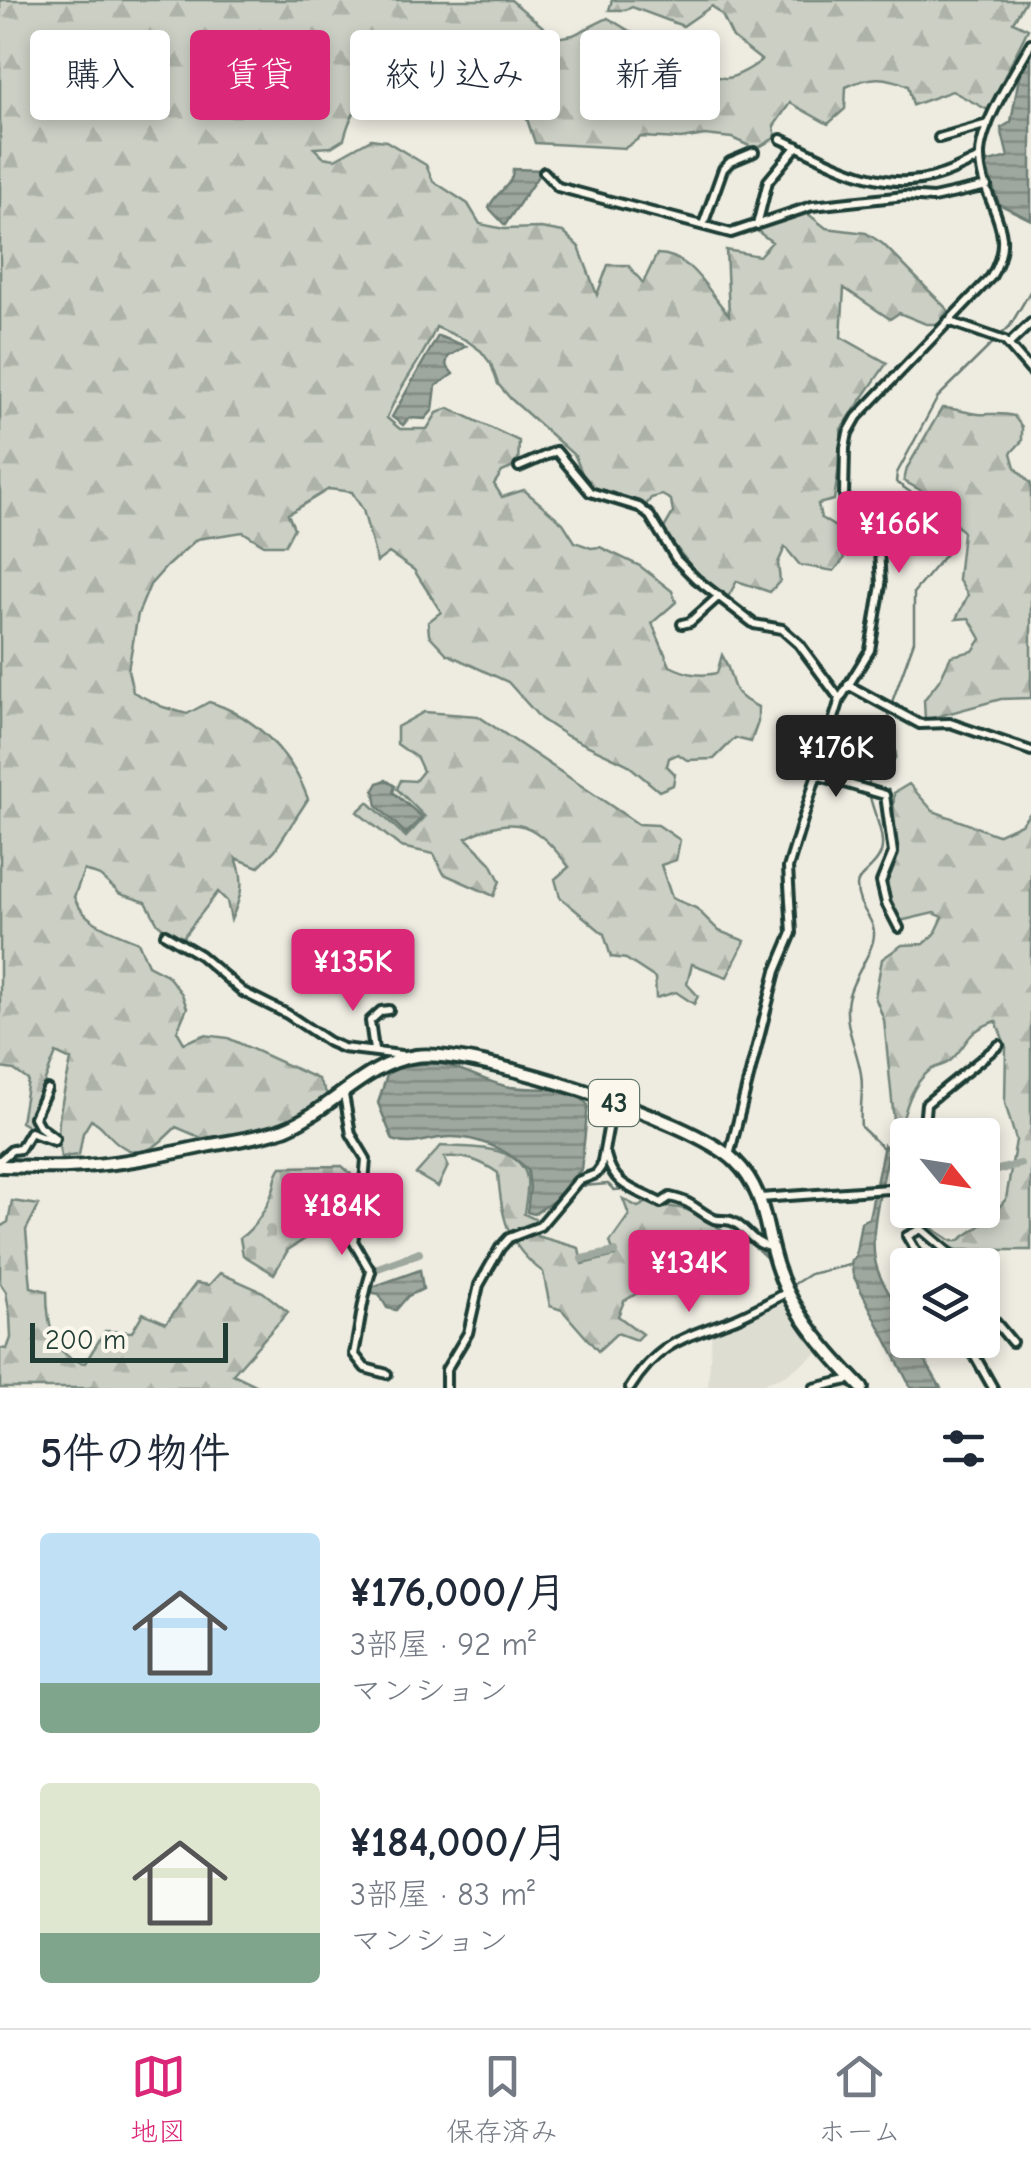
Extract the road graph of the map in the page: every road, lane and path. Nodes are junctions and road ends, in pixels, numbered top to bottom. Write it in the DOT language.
graph roads {
  1 [pos="1031,43"];
  2 [pos="990,124"];
  3 [pos="939,138"];
  4 [pos="781,139"];
  5 [pos="797,146"];
  6 [pos="754,152"];
  7 [pos="980,158"];
  8 [pos="544,172"];
  9 [pos="902,183"];
  10 [pos="987,186"];
  11 [pos="904,196"];
  12 [pos="704,225"];
  13 [pos="757,226"];
  14 [pos="948,322"];
  15 [pos="1031,323"];
  16 [pos="1002,340"];
  17 [pos="1031,370"];
  18 [pos="519,467"];
  19 [pos="719,596"];
  20 [pos="682,624"];
  21 [pos="848,685"];
  22 [pos="840,699"];
  23 [pos="1031,751"];
  24 [pos="817,775"];
  25 [pos="899,928"];
  26 [pos="165,934"];
  27 [pos="389,1010"];
  28 [pos="999,1045"];
  29 [pos="374,1050"];
  30 [pos="403,1059"];
  31 [pos="47,1089"];
  32 [pos="344,1094"];
  33 [pos="613,1102"];
  34 [pos="925,1118"];
  35 [pos="606,1154"];
  36 [pos="729,1156"];
  37 [pos="0,1163"];
  38 [pos="890,1192"];
  39 [pos="760,1198"];
  40 [pos="921,1229"];
  41 [pos="772,1248"];
  42 [pos="914,1248"];
  43 [pos="943,1248"];
  44 [pos="788,1292"];
  45 [pos="1000,1328"];
  46 [pos="1012,1342"];
  47 [pos="976,1358"];
  48 [pos="387,1374"];
  49 [pos="858,1384"];
  50 [pos="446,1388"];
  51 [pos="630,1388"];
  52 [pos="814,1388"];
  53 [pos="993,1388"];
  1 -- 2 [label="street"];
  2 -- 3 [label="street"];
  2 -- 7 [label="street"];
  4 -- 5 [label="street"];
  5 -- 9 [label="street"];
  5 -- 13 [label="street"];
  6 -- 12 [label="street"];
  7 -- 9 [label="street"];
  7 -- 10 [label="street"];
  8 -- 12 [label="street"];
  9 -- 11 [label="street"];
  10 -- 11 [label="street"];
  10 -- 14 [label="street"];
  11 -- 13 [label="street"];
  12 -- 13 [label="street"];
  14 -- 16 [label="street"];
  14 -- 21 [label="street"];
  15 -- 16 [label="street"];
  16 -- 17 [label="street"];
  18 -- 19 [label="street"];
  19 -- 20 [label="street"];
  19 -- 22 [label="street"];
  21 -- 22 [label="street"];
  21 -- 23 [label="street"];
  22 -- 24 [label="street"];
  24 -- 25 [label="street"];
  24 -- 36 [label="street"];
  26 -- 29 [label="street"];
  27 -- 29 [label="street"];
  28 -- 34 [label="street"];
  29 -- 30 [label="street"];
  30 -- 32 [label="main road, 43"];
  30 -- 33 [label="main road, 43"];
  31 -- 37 [label="street"];
  32 -- 37 [label="main road, 43"];
  32 -- 48 [label="street"];
  33 -- 35 [label="street"];
  33 -- 36 [label="main road, 43"];
  35 -- 41 [label="street"];
  35 -- 50 [label="street"];
  36 -- 39 [label="main road, 43"];
  38 -- 39 [label="street"];
  39 -- 41 [label="main road, 43"];
  40 -- 42 [label="street"];
  40 -- 43 [label="street"];
  41 -- 44 [label="main road, 43"];
  44 -- 49 [label="main road, 43"];
  44 -- 51 [label="street"];
  45 -- 46 [label="street"];
  47 -- 53 [label="street"];
  49 -- 52 [label="street"];
}
